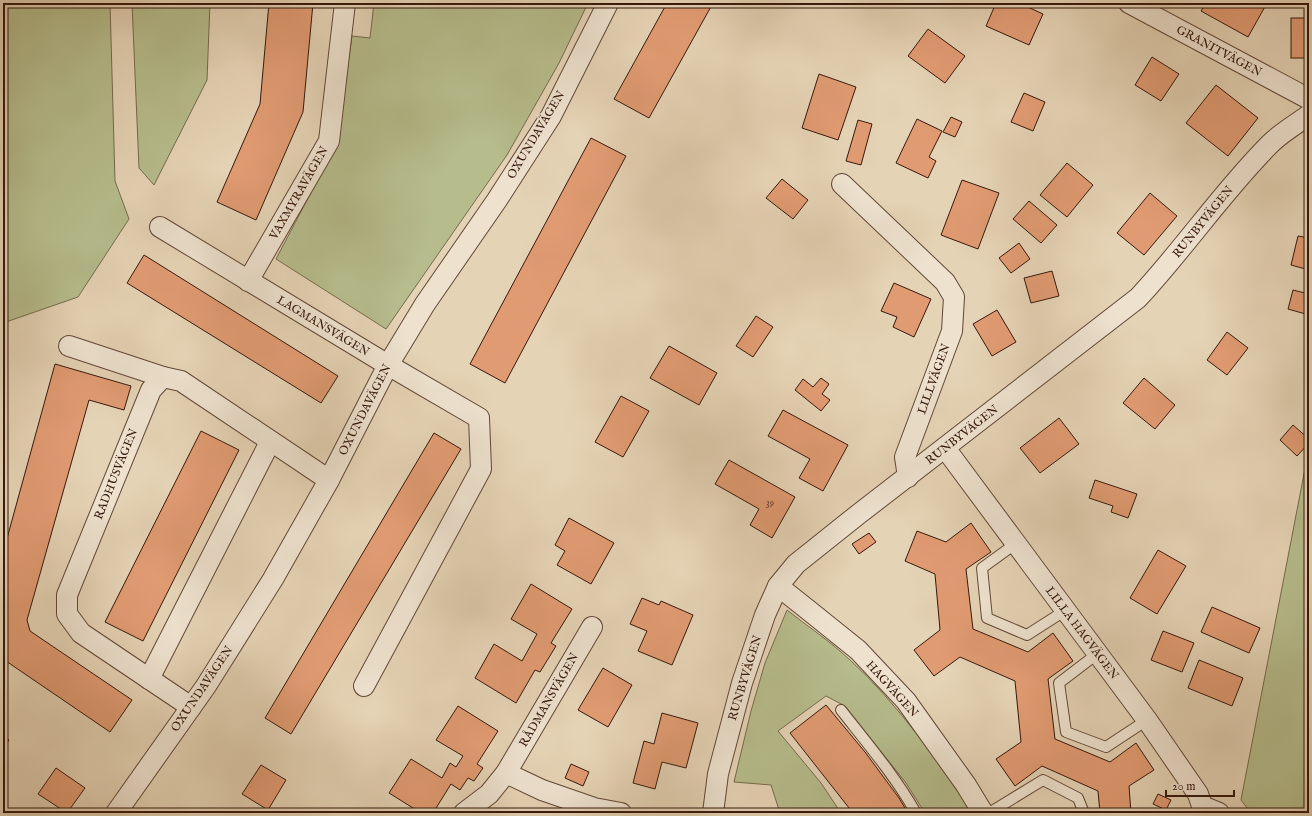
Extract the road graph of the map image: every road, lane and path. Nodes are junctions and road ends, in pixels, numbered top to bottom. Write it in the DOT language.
graph roads {
  1 [pos="345,3"];
  2 [pos="608,3"];
  3 [pos="1130,3"];
  4 [pos="1309,99"];
  5 [pos="1309,115"];
  6 [pos="842,184"];
  7 [pos="160,227"];
  8 [pos="248,281"];
  9 [pos="68,346"];
  10 [pos="388,365"];
  11 [pos="163,377"];
  12 [pos="270,442"];
  13 [pos="945,448"];
  14 [pos="908,477"];
  15 [pos="329,480"];
  16 [pos="1015,544"];
  17 [pos="778,586"];
  18 [pos="1066,610"];
  19 [pos="592,627"];
  20 [pos="1098,654"];
  21 [pos="149,679"];
  22 [pos="364,686"];
  23 [pos="191,707"];
  24 [pos="841,710"];
  25 [pos="1147,720"];
  26 [pos="506,773"];
  27 [pos="1207,811"];
  28 [pos="116,813"];
  29 [pos="464,813"];
  30 [pos="621,813"];
  31 [pos="713,813"];
  32 [pos="916,813"];
  33 [pos="983,813"];
  34 [pos="989,813"];
  35 [pos="1084,813"];
  1 -- 8 [label="street, VAXMYRAVÄGEN"];
  2 -- 10 [label="street, OXUNDAVÄGEN"];
  3 -- 4 [label="street, GRANITVÄGEN"];
  5 -- 13 [label="street, RUNBYVÄGEN"];
  6 -- 14 [label="street, LILLVÄGEN"];
  7 -- 8 [label="street, LAGMANSVÄGEN"];
  8 -- 10 [label="street, LAGMANSVÄGEN"];
  9 -- 11 [label="street"];
  10 -- 15 [label="street, OXUNDAVÄGEN"];
  10 -- 22 [label="street, LAGMANSVÄGEN"];
  11 -- 12 [label="street"];
  11 -- 21 [label="street, RADHUSVÄGEN"];
  12 -- 15 [label="street"];
  12 -- 21 [label="street"];
  13 -- 14 [label="street, RUNBYVÄGEN"];
  13 -- 16 [label="street, LILLA HAGVÄGEN"];
  14 -- 17 [label="street, RUNBYVÄGEN"];
  15 -- 23 [label="street, OXUNDAVÄGEN"];
  16 -- 18 [label="street, LILLA HAGVÄGEN"];
  16 -- 18 [label="lane"];
  17 -- 31 [label="street, RUNBYVÄGEN"];
  17 -- 33 [label="street, HAGVÄGEN"];
  18 -- 20 [label="street, LILLA HAGVÄGEN"];
  19 -- 26 [label="street, RÅDMANSVÄGEN"];
  20 -- 25 [label="street, LILLA HAGVÄGEN"];
  20 -- 25 [label="lane"];
  21 -- 23 [label="street, RADHUSVÄGEN"];
  23 -- 28 [label="street, OXUNDAVÄGEN"];
  24 -- 32 [label="lane"];
  25 -- 27 [label="street, LILLA HAGVÄGEN"];
  26 -- 29 [label="street, RÅDMANSVÄGEN"];
  26 -- 30 [label="street"];
  34 -- 35 [label="lane"];
}
